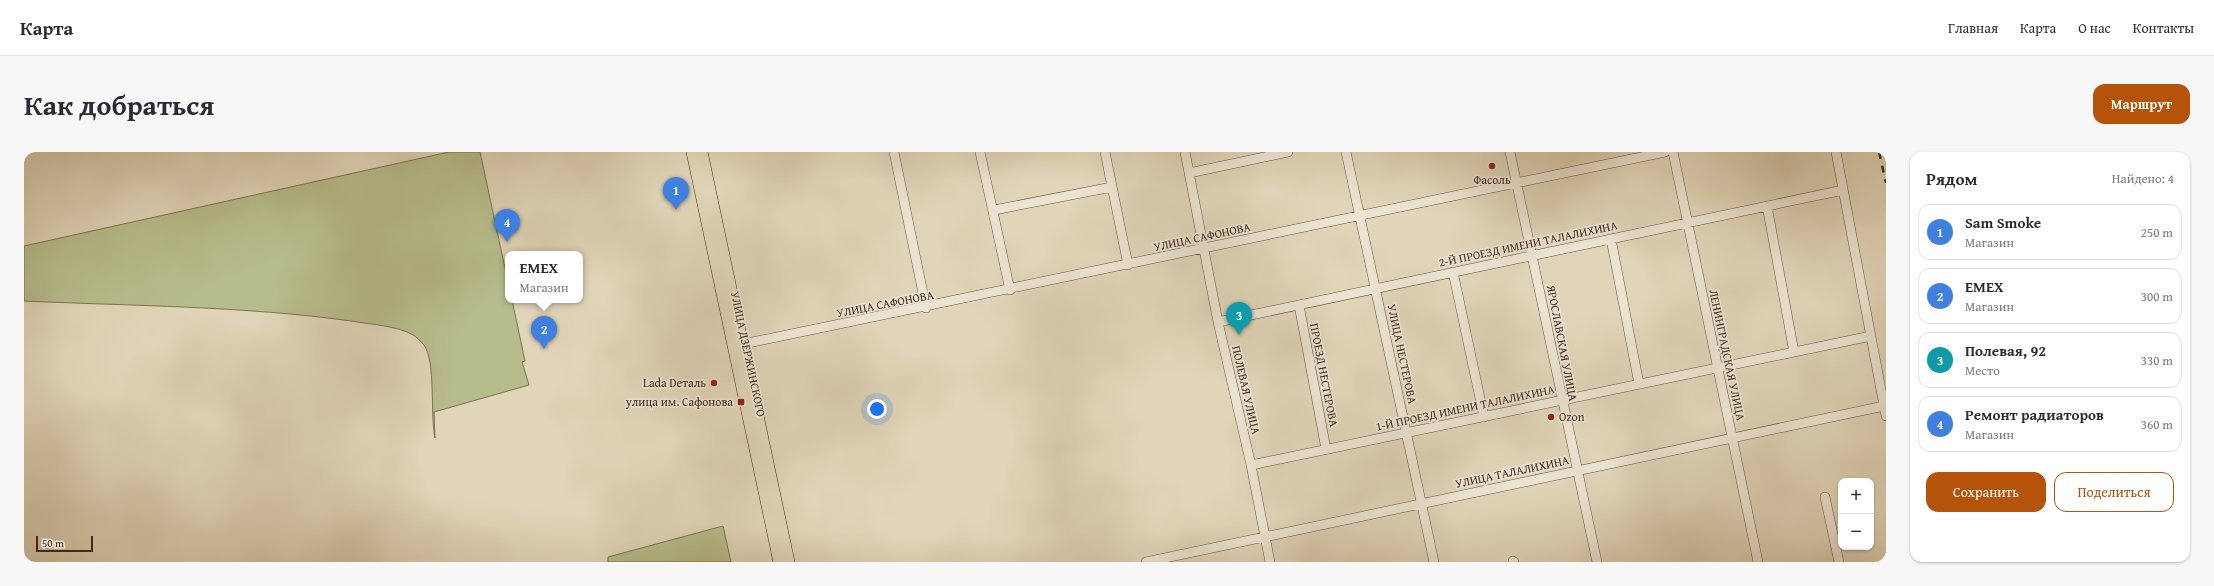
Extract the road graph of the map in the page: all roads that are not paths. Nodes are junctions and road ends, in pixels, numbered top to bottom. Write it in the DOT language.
graph roads {
  1 [pos="692,152"];
  2 [pos="702,152"];
  3 [pos="895,152"];
  4 [pos="980,152"];
  5 [pos="1105,152"];
  6 [pos="1185,152"];
  7 [pos="1288,152"];
  8 [pos="1346,152"];
  9 [pos="1510,152"];
  10 [pos="1665,152"];
  11 [pos="1673,152"];
  12 [pos="1836,152"];
  13 [pos="1264,154"];
  14 [pos="1189,173"];
  15 [pos="1517,183"];
  16 [pos="1112,187"];
  17 [pos="1843,190"];
  18 [pos="1767,206"];
  19 [pos="994,210"];
  20 [pos="1359,216"];
  21 [pos="1688,222"];
  22 [pos="1611,239"];
  23 [pos="1204,249"];
  24 [pos="1532,256"];
  25 [pos="1128,265"];
  26 [pos="1453,272"];
  27 [pos="1376,288"];
  28 [pos="1010,290"];
  29 [pos="1298,305"];
  30 [pos="926,308"];
  31 [pos="1218,322"];
  32 [pos="1871,336"];
  33 [pos="743,344"];
  34 [pos="1794,352"];
  35 [pos="1718,368"];
  36 [pos="1639,384"];
  37 [pos="1561,400"];
  38 [pos="1884,406"];
  39 [pos="1886,416"];
  40 [pos="1484,417"];
  41 [pos="1406,433"];
  42 [pos="1732,438"];
  43 [pos="1326,449"];
  44 [pos="1251,465"];
  45 [pos="1576,471"];
  46 [pos="1825,497"];
  47 [pos="1422,503"];
  48 [pos="1264,537"];
  49 [pos="1159,561"];
  50 [pos="780,562"];
  51 [pos="789,562"];
  52 [pos="1146,562"];
  53 [pos="1270,562"];
  54 [pos="1434,562"];
  55 [pos="1596,562"];
  56 [pos="1758,562"];
  57 [pos="1839,562"];
  1 -- 50 [label="main road, УЛИЦА ДЗЕРЖИНСКОГО"];
  2 -- 33 [label="main road, УЛИЦА ДЗЕРЖИНСКОГО"];
  3 -- 30 [label="street"];
  4 -- 19 [label="street"];
  5 -- 16 [label="street"];
  6 -- 14 [label="street, ПОЛЕВАЯ УЛИЦА"];
  7 -- 13 [label="street"];
  8 -- 20 [label="street, УЛИЦА НЕСТЕРОВА"];
  9 -- 15 [label="street, ЯРОСЛАВСКАЯ УЛИЦА"];
  10 -- 15 [label="street, УЛИЦА САФОНОВА"];
  11 -- 21 [label="street, ЛЕНИНГРАДСКАЯ УЛИЦА"];
  12 -- 17 [label="street"];
  13 -- 14 [label="street"];
  14 -- 23 [label="street, ПОЛЕВАЯ УЛИЦА"];
  15 -- 20 [label="street, УЛИЦА САФОНОВА"];
  15 -- 24 [label="street, ЯРОСЛАВСКАЯ УЛИЦА"];
  16 -- 19 [label="street"];
  16 -- 25 [label="street"];
  17 -- 18 [label="street, 2-Й ПРОЕЗД ИМЕНИ ТАЛАЛИХИНА"];
  17 -- 32 [label="street"];
  18 -- 21 [label="street, 2-Й ПРОЕЗД ИМЕНИ ТАЛАЛИХИНА"];
  18 -- 34 [label="street"];
  19 -- 28 [label="street"];
  20 -- 23 [label="street, УЛИЦА САФОНОВА"];
  20 -- 27 [label="street, УЛИЦА НЕСТЕРОВА"];
  21 -- 22 [label="street, 2-Й ПРОЕЗД ИМЕНИ ТАЛАЛИХИНА"];
  21 -- 35 [label="street, ЛЕНИНГРАДСКАЯ УЛИЦА"];
  22 -- 24 [label="street, 2-Й ПРОЕЗД ИМЕНИ ТАЛАЛИХИНА"];
  22 -- 36 [label="street"];
  23 -- 25 [label="street, УЛИЦА САФОНОВА"];
  23 -- 31 [label="street, ПОЛЕВАЯ УЛИЦА"];
  24 -- 26 [label="street, 2-Й ПРОЕЗД ИМЕНИ ТАЛАЛИХИНА"];
  24 -- 37 [label="street, ЯРОСЛАВСКАЯ УЛИЦА"];
  25 -- 28 [label="street, УЛИЦА САФОНОВА"];
  26 -- 27 [label="street, 2-Й ПРОЕЗД ИМЕНИ ТАЛАЛИХИНА"];
  26 -- 40 [label="street"];
  27 -- 29 [label="street, 2-Й ПРОЕЗД ИМЕНИ ТАЛАЛИХИНА"];
  27 -- 41 [label="street, УЛИЦА НЕСТЕРОВА"];
  28 -- 30 [label="street, УЛИЦА САФОНОВА"];
  29 -- 31 [label="street, 2-Й ПРОЕЗД ИМЕНИ ТАЛАЛИХИНА"];
  29 -- 43 [label="street, ПРОЕЗД НЕСТЕРОВА"];
  30 -- 33 [label="street, УЛИЦА САФОНОВА"];
  31 -- 44 [label="street, ПОЛЕВАЯ УЛИЦА"];
  32 -- 34 [label="street, 1-Й ПРОЕЗД ИМЕНИ ТАЛАЛИХИНА"];
  32 -- 38 [label="street"];
  33 -- 51 [label="main road, УЛИЦА ДЗЕРЖИНСКОГО"];
  34 -- 35 [label="street, 1-Й ПРОЕЗД ИМЕНИ ТАЛАЛИХИНА"];
  35 -- 36 [label="street, 1-Й ПРОЕЗД ИМЕНИ ТАЛАЛИХИНА"];
  35 -- 42 [label="street, ЛЕНИНГРАДСКАЯ УЛИЦА"];
  36 -- 37 [label="street, 1-Й ПРОЕЗД ИМЕНИ ТАЛАЛИХИНА"];
  37 -- 40 [label="street, 1-Й ПРОЕЗД ИМЕНИ ТАЛАЛИХИНА"];
  37 -- 45 [label="street, ЯРОСЛАВСКАЯ УЛИЦА"];
  38 -- 39 [label="street"];
  38 -- 42 [label="street, УЛИЦА ТАЛАЛИХИНА"];
  40 -- 41 [label="street, 1-Й ПРОЕЗД ИМЕНИ ТАЛАЛИХИНА"];
  41 -- 43 [label="street, 1-Й ПРОЕЗД ИМЕНИ ТАЛАЛИХИНА"];
  41 -- 47 [label="street, УЛИЦА НЕСТЕРОВА"];
  42 -- 45 [label="street, УЛИЦА ТАЛАЛИХИНА"];
  42 -- 56 [label="street, ЛЕНИНГРАДСКАЯ УЛИЦА"];
  43 -- 44 [label="street, 1-Й ПРОЕЗД ИМЕНИ ТАЛАЛИХИНА"];
  44 -- 48 [label="street, ПОЛЕВАЯ УЛИЦА"];
  45 -- 47 [label="street, УЛИЦА ТАЛАЛИХИНА"];
  45 -- 55 [label="street, ЯРОСЛАВСКАЯ УЛИЦА"];
  46 -- 57 [label="street"];
  47 -- 48 [label="street, УЛИЦА ТАЛАЛИХИНА"];
  47 -- 54 [label="street, УЛИЦА НЕСТЕРОВА"];
  48 -- 49 [label="street, УЛИЦА ТАЛАЛИХИНА"];
  48 -- 53 [label="street, ПОЛЕВАЯ УЛИЦА"];
  49 -- 52 [label="street, УЛИЦА ТАЛАЛИХИНА"];
}
